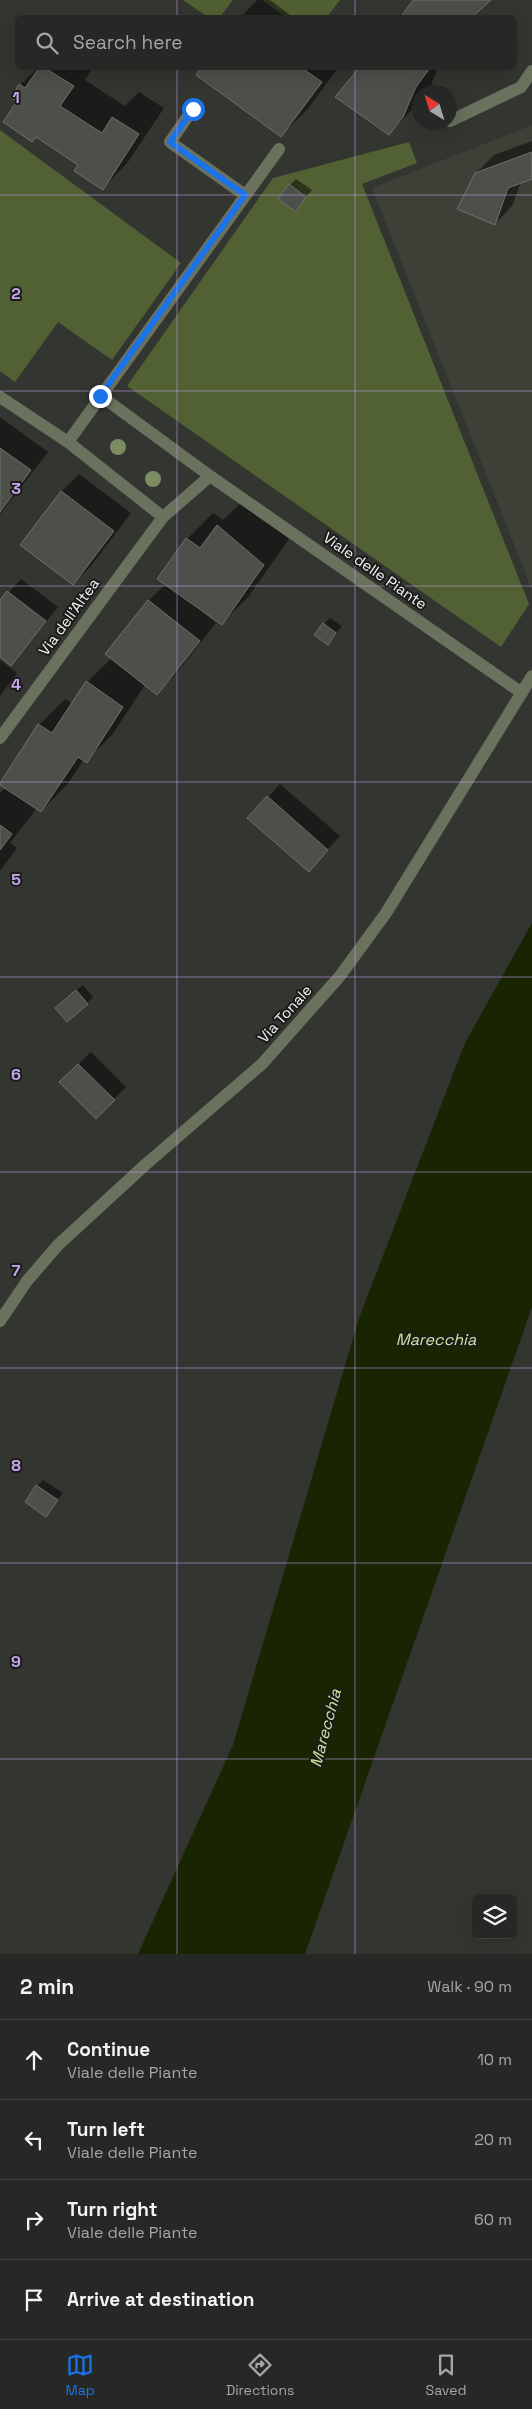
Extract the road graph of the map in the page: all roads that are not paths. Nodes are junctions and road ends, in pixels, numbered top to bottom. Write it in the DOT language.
graph roads {
  1 [pos="532,71"];
  2 [pos="193,109"];
  3 [pos="457,117"];
  4 [pos="279,149"];
  5 [pos="245,195"];
  6 [pos="100,396"];
  7 [pos="0,397"];
  8 [pos="68,442"];
  9 [pos="210,476"];
  10 [pos="164,517"];
  11 [pos="532,676"];
  12 [pos="522,693"];
  13 [pos="0,738"];
  14 [pos="0,1321"];
  1 -- 3 [label="street"];
  2 -- 5 [label="street"];
  4 -- 5 [label="street"];
  5 -- 6 [label="street"];
  6 -- 8 [label="street"];
  6 -- 9 [label="street, Viale delle Piante"];
  7 -- 8 [label="street"];
  8 -- 10 [label="street"];
  9 -- 10 [label="street"];
  9 -- 12 [label="street, Viale delle Piante"];
  10 -- 13 [label="street, Via dell'Altea"];
  11 -- 12 [label="street, Via Tonale"];
  12 -- 14 [label="street, Via Tonale"];
}
